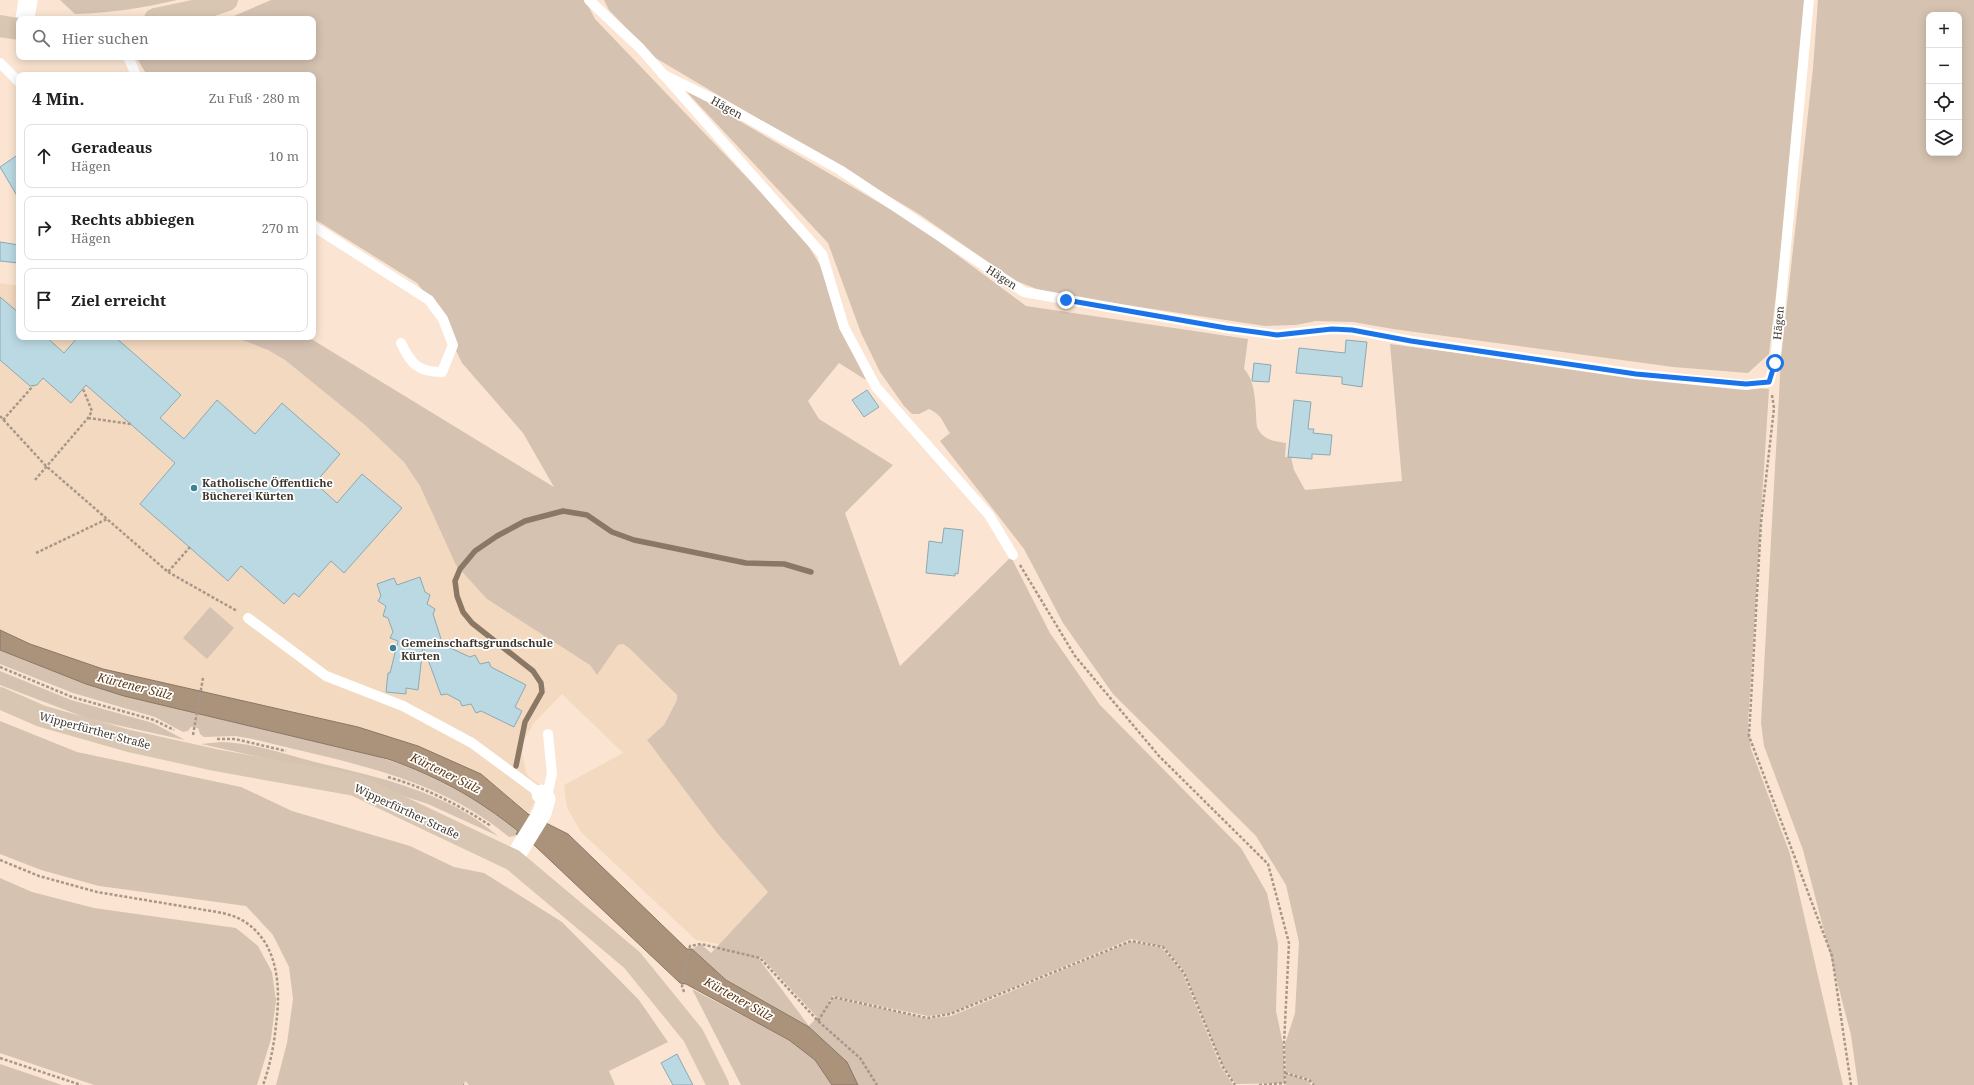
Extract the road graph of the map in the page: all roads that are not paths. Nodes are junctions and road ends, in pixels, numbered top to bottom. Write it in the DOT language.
graph roads {
  1 [pos="28,0"];
  2 [pos="227,0"];
  3 [pos="589,0"];
  4 [pos="1809,0"];
  5 [pos="25,16"];
  6 [pos="169,16"];
  7 [pos="0,26"];
  8 [pos="16,29"];
  9 [pos="129,60"];
  10 [pos="0,63"];
  11 [pos="135,72"];
  12 [pos="662,74"];
  13 [pos="16,79"];
  14 [pos="316,228"];
  15 [pos="401,344"];
  16 [pos="1013,555"];
  17 [pos="248,618"];
  18 [pos="0,698"];
  19 [pos="548,734"];
  20 [pos="543,802"];
  21 [pos="516,854"];
  22 [pos="718,1085"];
  1 -- 5 [label="street"];
  2 -- 6 [label="main road"];
  3 -- 12 [label="lane, Hägen"];
  4 -- 12 [label="lane, Hägen"];
  7 -- 8 [label="main road"];
  9 -- 11 [label="lane"];
  10 -- 13 [label="lane"];
  12 -- 16 [label="lane, Hägen"];
  14 -- 15 [label="lane"];
  17 -- 20 [label="lane"];
  18 -- 21 [label="main road, Wipperfürther Straße"];
  19 -- 20 [label="lane"];
  20 -- 21 [label="street"];
  21 -- 22 [label="main road, Wipperfürther Straße"];
}
